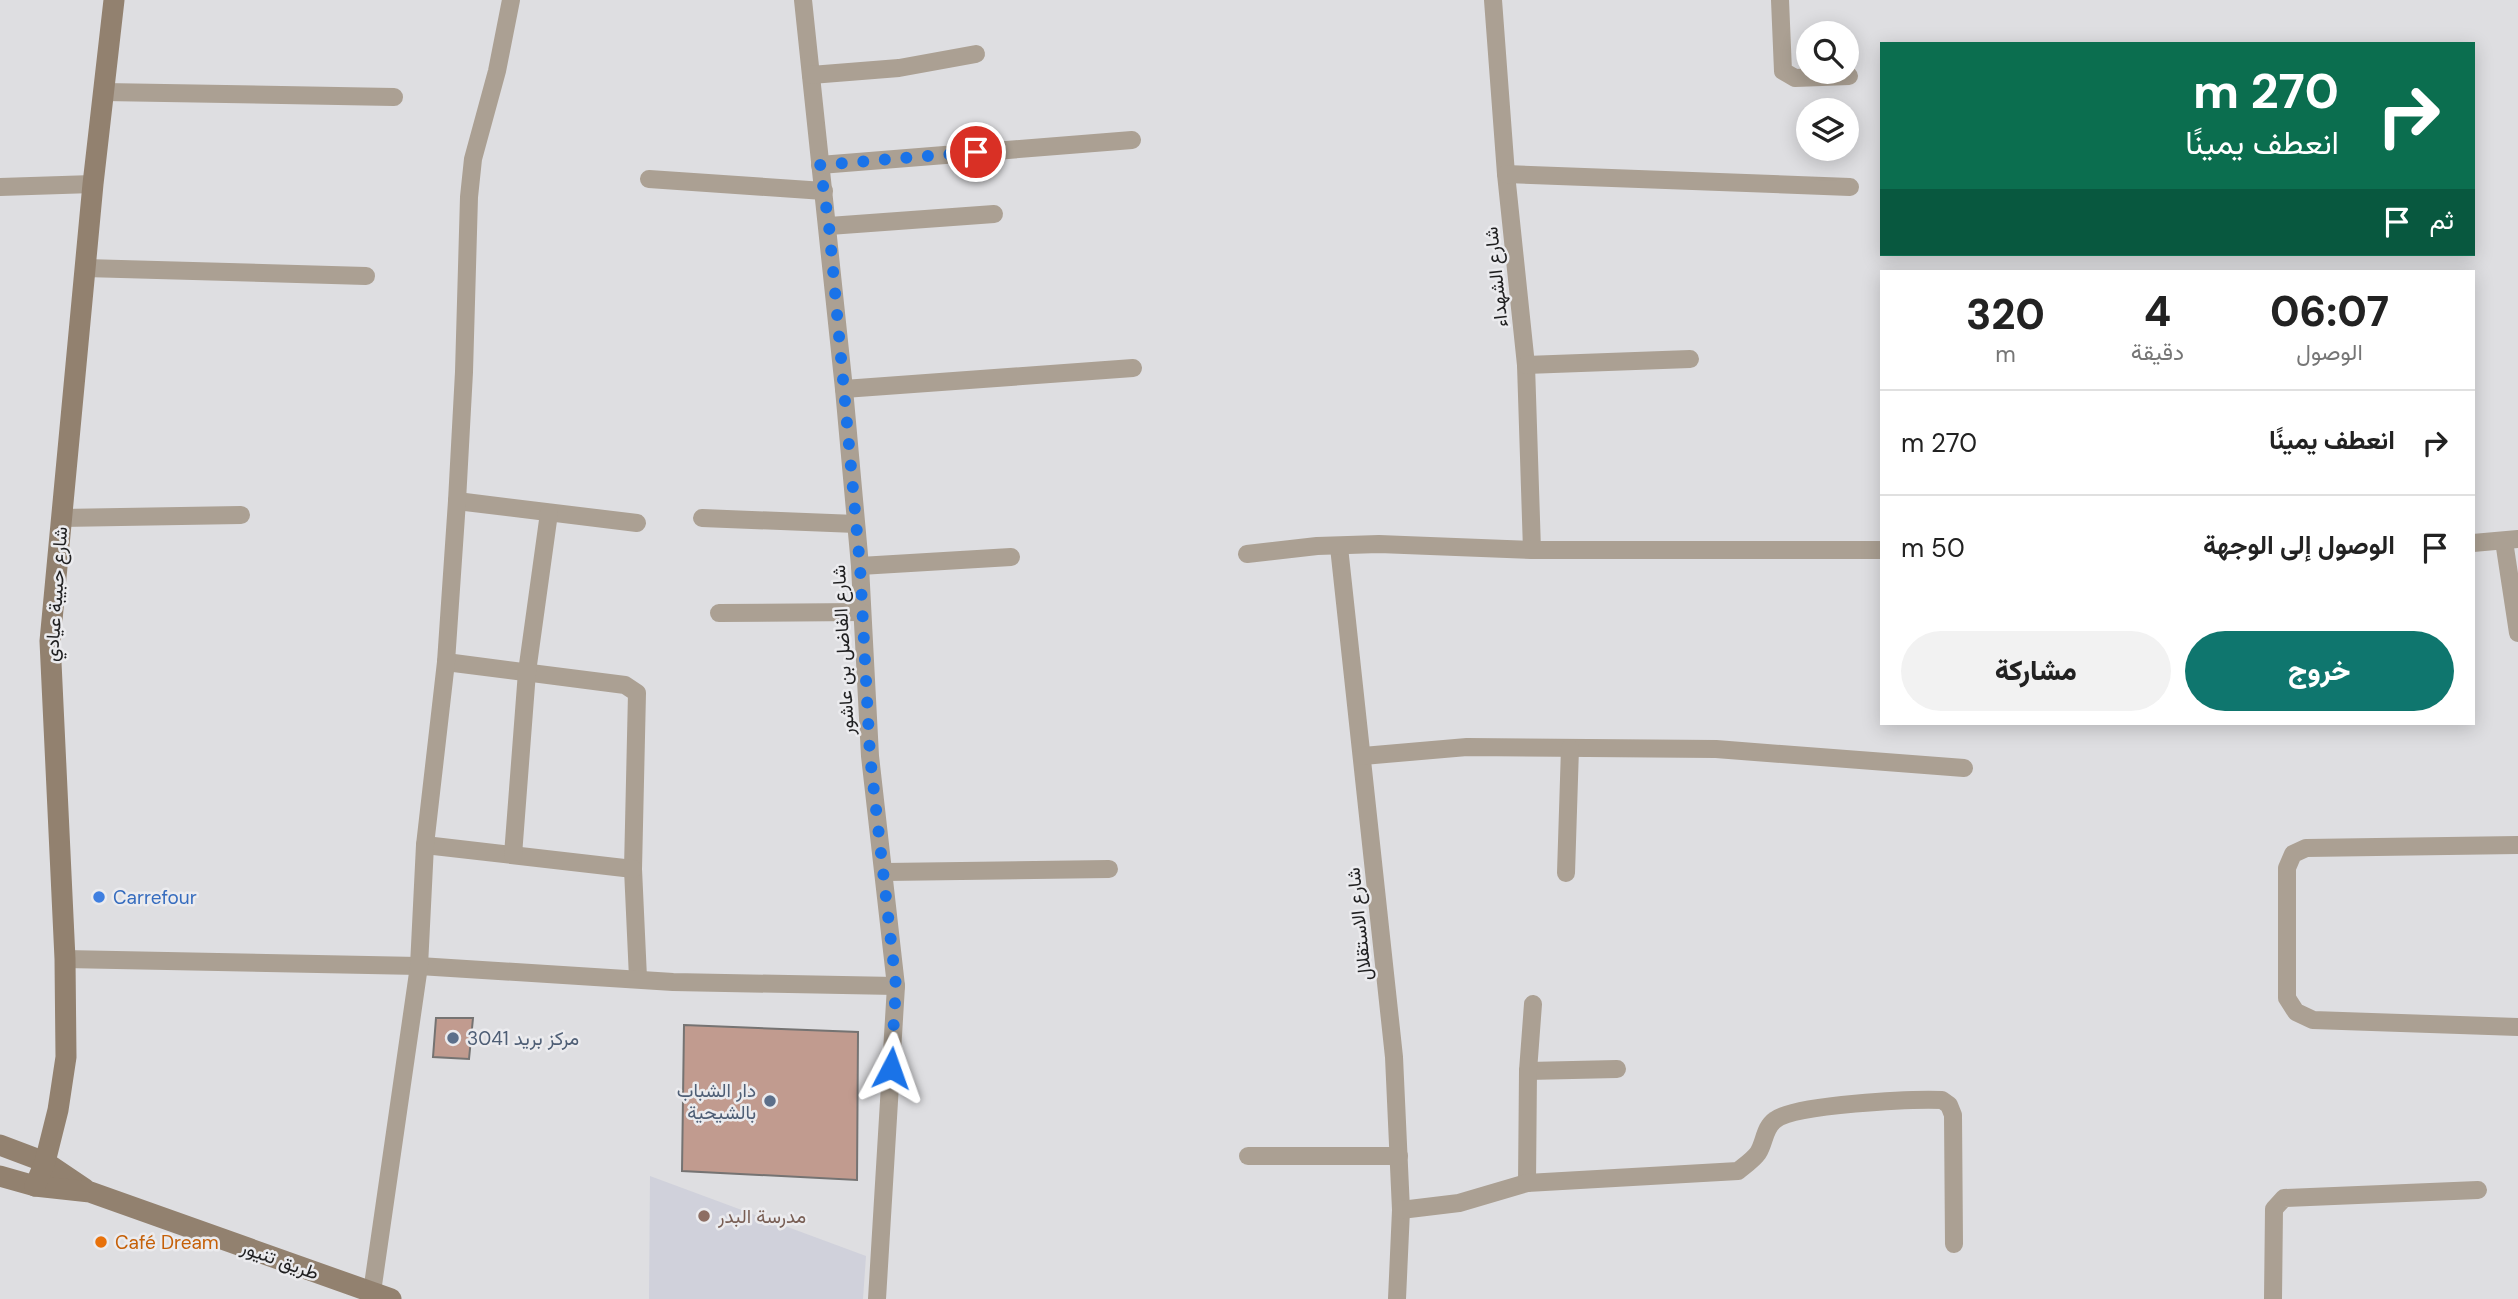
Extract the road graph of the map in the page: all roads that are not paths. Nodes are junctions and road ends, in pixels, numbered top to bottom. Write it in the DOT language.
graph roads {
  1 [pos="114,0"];
  2 [pos="511,0"];
  3 [pos="803,0"];
  4 [pos="1493,0"];
  5 [pos="1780,0"];
  6 [pos="976,54"];
  7 [pos="811,75"];
  8 [pos="1796,78"];
  9 [pos="104,92"];
  10 [pos="394,97"];
  11 [pos="1132,140"];
  12 [pos="820,165"];
  13 [pos="1506,174"];
  14 [pos="649,179"];
  15 [pos="93,184"];
  16 [pos="0,187"];
  17 [pos="1850,187"];
  18 [pos="824,191"];
  19 [pos="994,214"];
  20 [pos="829,226"];
  21 [pos="85,268"];
  22 [pos="366,276"];
  23 [pos="1690,359"];
  24 [pos="1526,365"];
  25 [pos="1133,368"];
  26 [pos="844,389"];
  27 [pos="457,501"];
  28 [pos="549,513"];
  29 [pos="241,515"];
  30 [pos="702,517"];
  31 [pos="61,518"];
  32 [pos="637,523"];
  33 [pos="856,524"];
  34 [pos="2511,540"];
  35 [pos="2475,543"];
  36 [pos="1339,547"];
  37 [pos="1532,550"];
  38 [pos="1880,550"];
  39 [pos="1247,554"];
  40 [pos="1011,557"];
  41 [pos="860,566"];
  42 [pos="862,612"];
  43 [pos="719,613"];
  44 [pos="2518,633"];
  45 [pos="446,662"];
  46 [pos="527,672"];
  47 [pos="1570,748"];
  48 [pos="1363,756"];
  49 [pos="1964,768"];
  50 [pos="425,845"];
  51 [pos="2518,845"];
  52 [pos="513,855"];
  53 [pos="633,869"];
  54 [pos="1108,869"];
  55 [pos="885,872"];
  56 [pos="1566,873"];
  57 [pos="65,960"];
  58 [pos="419,966"];
  59 [pos="638,978"];
  60 [pos="896,986"];
  61 [pos="1533,1004"];
  62 [pos="2518,1027"];
  63 [pos="1617,1069"];
  64 [pos="1528,1071"];
  65 [pos="0,1145"];
  66 [pos="1248,1156"];
  67 [pos="1399,1156"];
  68 [pos="45,1162"];
  69 [pos="0,1176"];
  70 [pos="1527,1183"];
  71 [pos="35,1186"];
  72 [pos="2478,1190"];
  73 [pos="90,1192"];
  74 [pos="1401,1210"];
  75 [pos="1954,1244"];
  76 [pos="344,1291"];
  77 [pos="381,1296"];
  78 [pos="877,1299"];
  79 [pos="1397,1299"];
  80 [pos="2273,1299"];
  1 -- 9 [label="street, شارع حبيبة عيادي"];
  2 -- 27 [label="street"];
  3 -- 7 [label="street, شارع الفاضل بن عاشور"];
  4 -- 13 [label="street, شارع الشهداء"];
  5 -- 8 [label="street"];
  6 -- 7 [label="street"];
  7 -- 12 [label="street, شارع الفاضل بن عاشور"];
  9 -- 10 [label="street"];
  9 -- 15 [label="street, شارع حبيبة عيادي"];
  11 -- 12 [label="street"];
  12 -- 18 [label="street, شارع الفاضل بن عاشور"];
  13 -- 17 [label="street"];
  13 -- 24 [label="street, شارع الشهداء"];
  14 -- 18 [label="street"];
  15 -- 16 [label="street"];
  15 -- 21 [label="street, شارع حبيبة عيادي"];
  18 -- 20 [label="street, شارع الفاضل بن عاشور"];
  19 -- 20 [label="street"];
  20 -- 26 [label="street, شارع الفاضل بن عاشور"];
  21 -- 22 [label="street"];
  21 -- 31 [label="street, شارع حبيبة عيادي"];
  23 -- 24 [label="street"];
  24 -- 37 [label="street, شارع الشهداء"];
  25 -- 26 [label="street"];
  26 -- 33 [label="street, شارع الفاضل بن عاشور"];
  27 -- 28 [label="street"];
  27 -- 45 [label="street"];
  28 -- 32 [label="street"];
  28 -- 46 [label="street"];
  29 -- 31 [label="street"];
  30 -- 33 [label="street"];
  31 -- 57 [label="street, شارع حبيبة عيادي"];
  33 -- 41 [label="street, شارع الفاضل بن عاشور"];
  34 -- 35 [label="street"];
  34 -- 44 [label="street"];
  36 -- 37 [label="street"];
  36 -- 39 [label="street"];
  36 -- 48 [label="street, شارع الاستقلال"];
  37 -- 38 [label="street"];
  40 -- 41 [label="street"];
  41 -- 42 [label="street, شارع الفاضل بن عاشور"];
  42 -- 43 [label="street"];
  42 -- 55 [label="street, شارع الفاضل بن عاشور"];
  45 -- 46 [label="street"];
  45 -- 50 [label="street"];
  46 -- 52 [label="street"];
  46 -- 53 [label="street"];
  47 -- 48 [label="street"];
  47 -- 49 [label="street"];
  47 -- 56 [label="street"];
  48 -- 67 [label="street, شارع الاستقلال"];
  50 -- 52 [label="street"];
  50 -- 58 [label="street"];
  51 -- 62 [label="street"];
  52 -- 53 [label="street"];
  53 -- 59 [label="street"];
  54 -- 55 [label="street"];
  55 -- 60 [label="street, شارع الفاضل بن عاشور"];
  57 -- 58 [label="street"];
  57 -- 68 [label="street, شارع حبيبة عيادي"];
  58 -- 59 [label="street"];
  58 -- 77 [label="street"];
  59 -- 60 [label="street"];
  60 -- 78 [label="street, شارع الفاضل بن عاشور"];
  61 -- 64 [label="street"];
  63 -- 64 [label="street"];
  64 -- 70 [label="street"];
  65 -- 68 [label="street, طريق تنيور"];
  66 -- 67 [label="street"];
  67 -- 74 [label="street, شارع الاستقلال"];
  68 -- 71 [label="street, شارع حبيبة عيادي"];
  68 -- 73 [label="street, طريق تنيور"];
  69 -- 71 [label="street, طريق تنيور"];
  70 -- 74 [label="street"];
  70 -- 75 [label="street"];
  71 -- 73 [label="street, طريق تنيور"];
  72 -- 80 [label="street"];
  73 -- 76 [label="street, طريق تنيور"];
  74 -- 79 [label="street, شارع الاستقلال"];
  76 -- 77 [label="street, طريق تنيور"];
}
